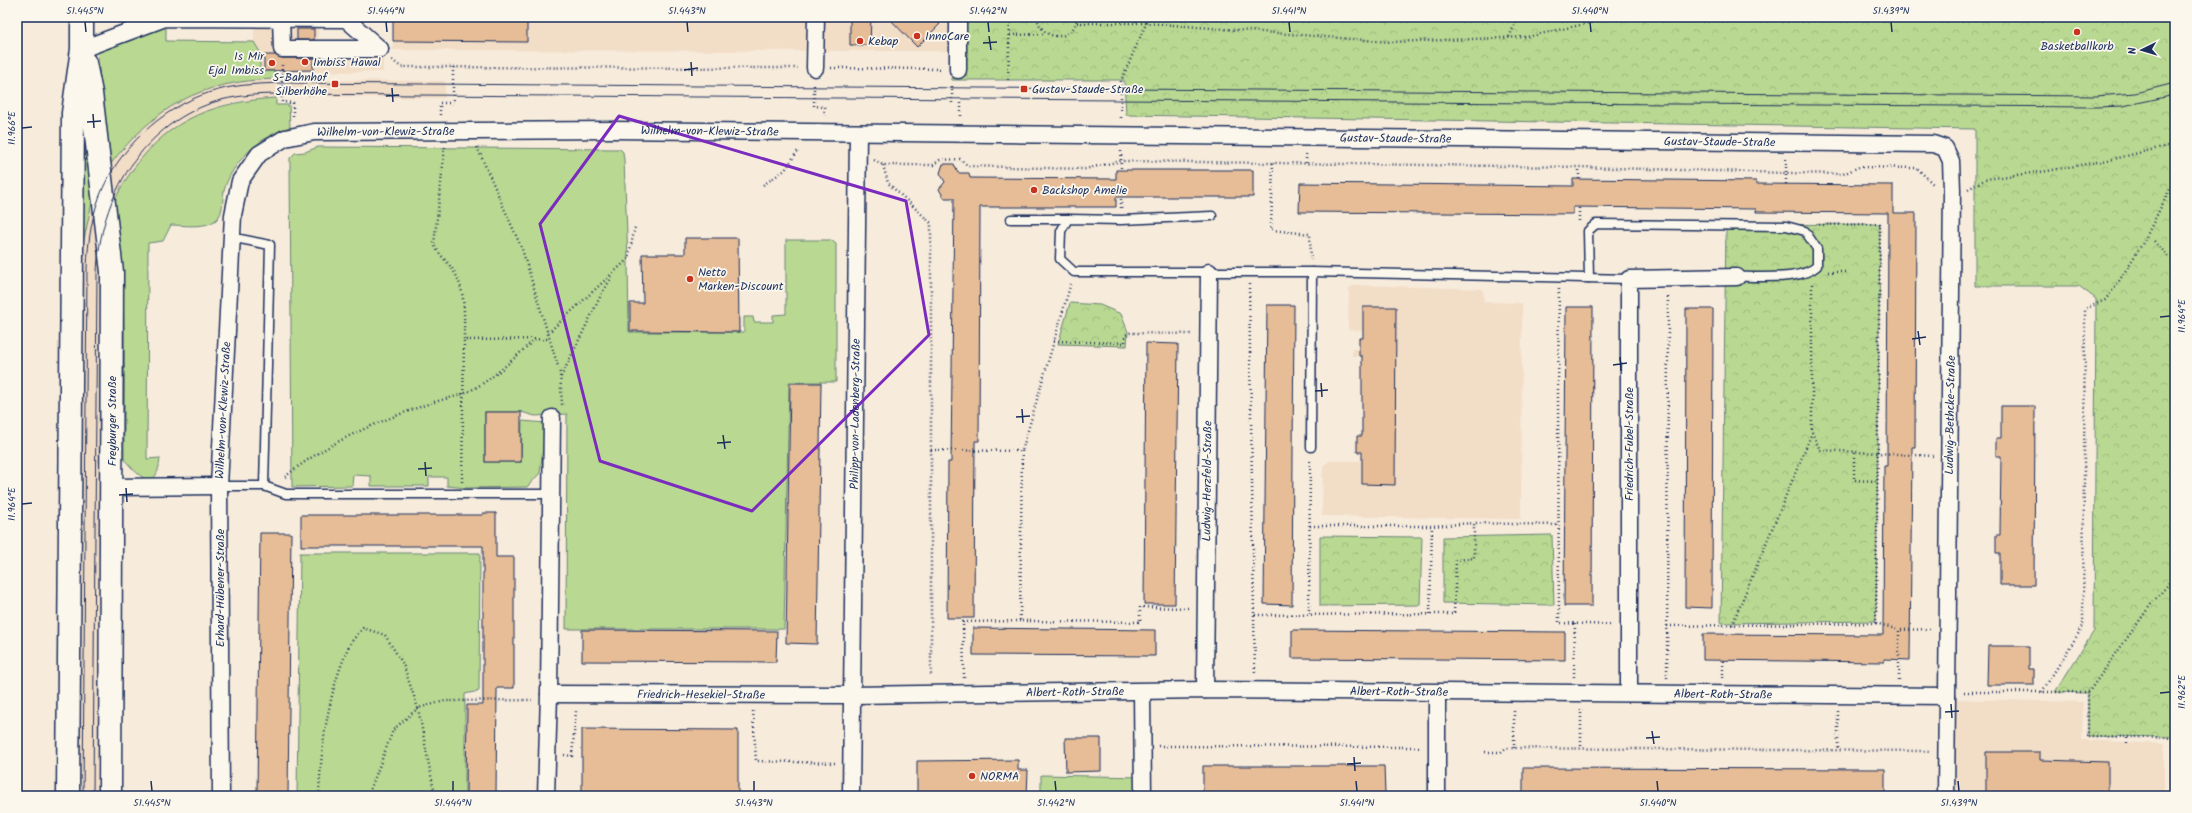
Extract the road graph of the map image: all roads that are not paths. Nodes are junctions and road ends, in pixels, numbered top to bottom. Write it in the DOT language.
graph roads {
  1 [pos="82,17"];
  2 [pos="816,17"];
  3 [pos="958,17"];
  4 [pos="281,18"];
  5 [pos="82,49"];
  6 [pos="815,68"];
  7 [pos="958,70"];
  8 [pos="858,133"];
  9 [pos="1933,144"];
  10 [pos="1212,216"];
  11 [pos="1011,219"];
  12 [pos="1068,219"];
  13 [pos="230,237"];
  14 [pos="1209,272"];
  15 [pos="1312,272"];
  16 [pos="1737,277"];
  17 [pos="1589,278"];
  18 [pos="1629,279"];
  19 [pos="552,418"];
  20 [pos="1311,447"];
  21 [pos="219,486"];
  22 [pos="264,486"];
  23 [pos="112,487"];
  24 [pos="551,494"];
  25 [pos="1205,690"];
  26 [pos="1142,692"];
  27 [pos="1436,693"];
  28 [pos="1629,693"];
  29 [pos="549,694"];
  30 [pos="1954,694"];
  31 [pos="852,695"];
  32 [pos="68,796"];
  33 [pos="110,796"];
  34 [pos="221,796"];
  35 [pos="546,796"];
  36 [pos="851,796"];
  37 [pos="1144,796"];
  38 [pos="1437,796"];
  39 [pos="1946,796"];
  1 -- 5 [label="street, Freyburger Straße"];
  2 -- 6 [label="street"];
  3 -- 7 [label="street"];
  4 -- 4 [label="street"];
  4 -- 5 [label="street"];
  5 -- 23 [label="street, Freyburger Straße"];
  5 -- 32 [label="street, Freyburger Straße"];
  8 -- 9 [label="street, Gustav-Staude-Straße"];
  8 -- 13 [label="street, Wilhelm-von-Klewiz-Straße"];
  8 -- 31 [label="street, Philipp-von-Ladenberg-Straße"];
  9 -- 30 [label="street, Ludwig-Bethcke-Straße"];
  10 -- 12 [label="lane"];
  11 -- 12 [label="lane"];
  12 -- 14 [label="lane"];
  13 -- 21 [label="street, Wilhelm-von-Klewiz-Straße"];
  13 -- 22 [label="lane"];
  14 -- 15 [label="lane"];
  14 -- 25 [label="street, Ludwig-Herzfeld-Straße"];
  15 -- 17 [label="lane"];
  15 -- 20 [label="lane"];
  16 -- 17 [label="lane"];
  16 -- 18 [label="street"];
  17 -- 18 [label="lane"];
  18 -- 28 [label="street, Friedrich-Fubel-Straße"];
  19 -- 24 [label="street"];
  21 -- 22 [label="lane"];
  21 -- 23 [label="street"];
  21 -- 34 [label="street, Erhard-Hübener-Straße"];
  22 -- 24 [label="lane"];
  23 -- 33 [label="street, Freyburger Straße"];
  24 -- 29 [label="street"];
  25 -- 26 [label="street, Albert-Roth-Straße"];
  25 -- 27 [label="street, Albert-Roth-Straße"];
  26 -- 31 [label="street, Albert-Roth-Straße"];
  26 -- 37 [label="street"];
  27 -- 28 [label="street, Albert-Roth-Straße"];
  27 -- 38 [label="street"];
  28 -- 30 [label="street, Albert-Roth-Straße"];
  29 -- 31 [label="street, Friedrich-Hesekiel-Straße"];
  29 -- 35 [label="street"];
  30 -- 39 [label="street, Ludwig-Bethcke-Straße"];
  31 -- 36 [label="street, Philipp-von-Ladenberg-Straße"];
}
